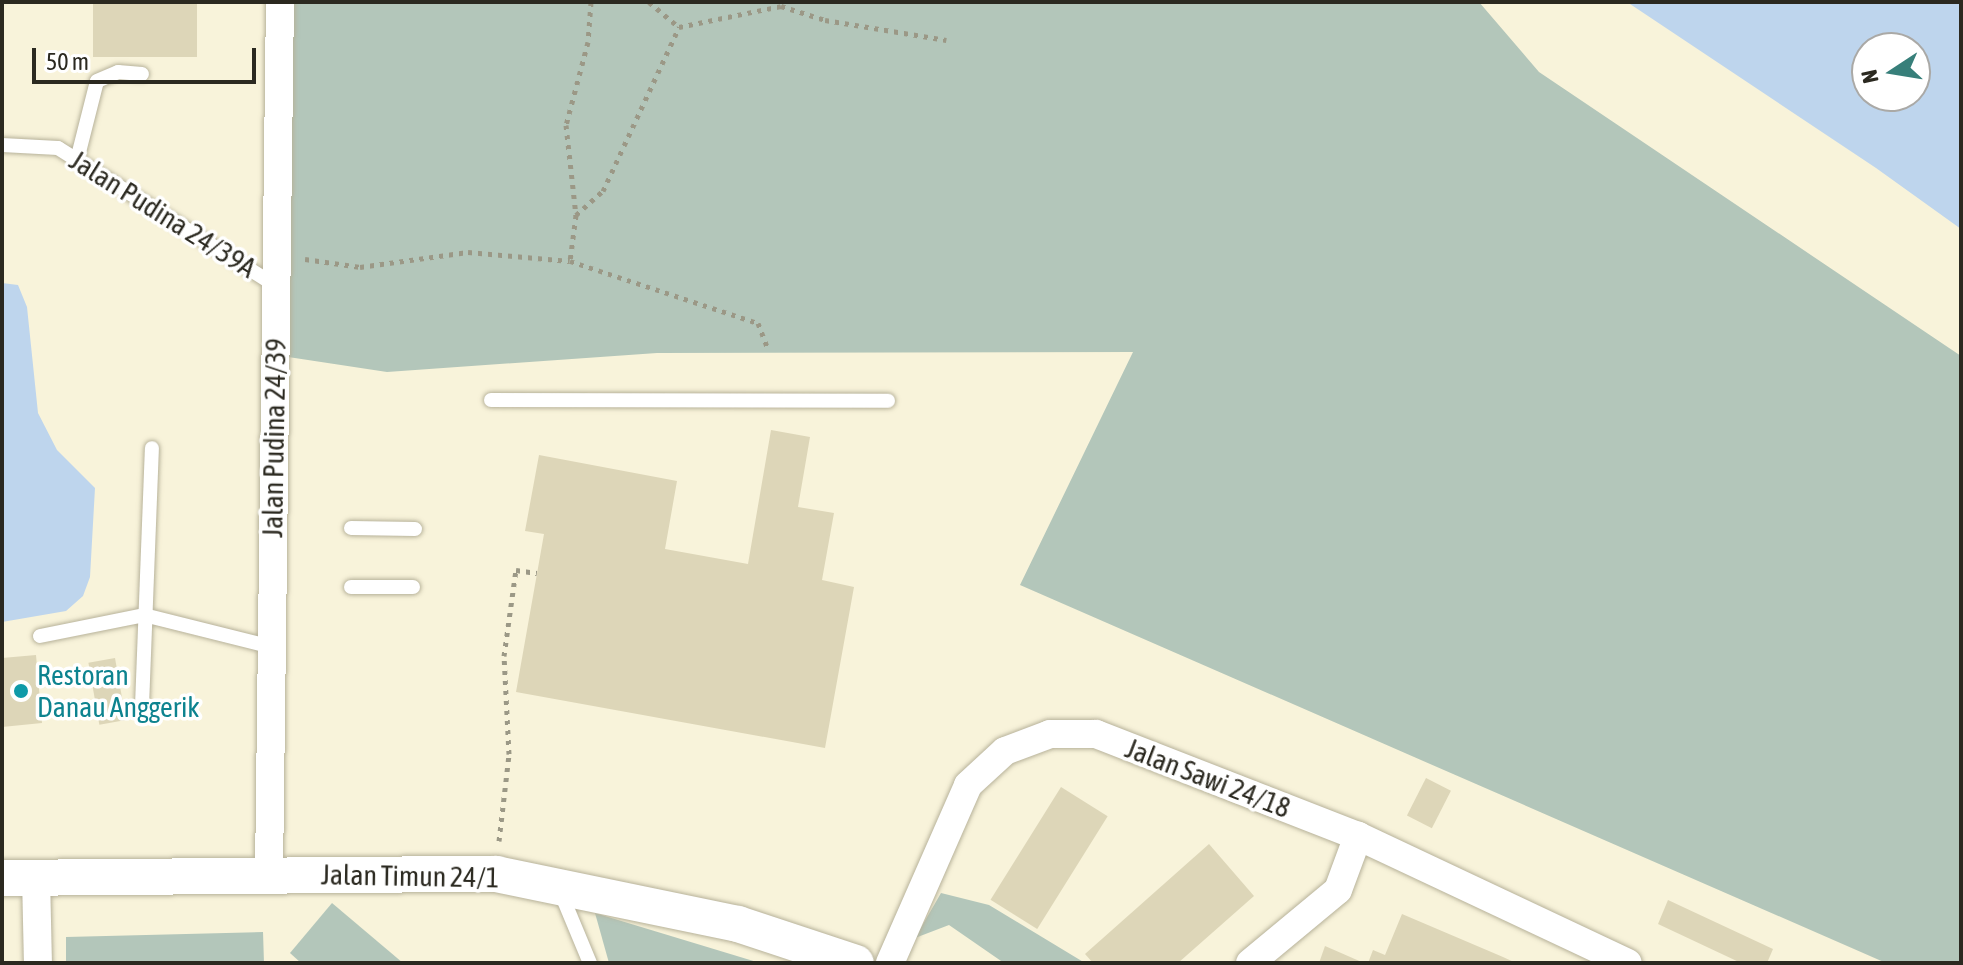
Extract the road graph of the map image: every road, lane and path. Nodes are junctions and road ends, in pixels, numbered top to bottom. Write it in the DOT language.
graph roads {
  1 [pos="280,2"];
  2 [pos="591,2"];
  3 [pos="649,2"];
  4 [pos="679,27"];
  5 [pos="946,40"];
  6 [pos="142,74"];
  7 [pos="2,145"];
  8 [pos="77,160"];
  9 [pos="576,215"];
  10 [pos="276,255"];
  11 [pos="570,261"];
  12 [pos="275,285"];
  13 [pos="767,346"];
  14 [pos="491,400"];
  15 [pos="888,401"];
  16 [pos="152,448"];
  17 [pos="351,528"];
  18 [pos="415,529"];
  19 [pos="537,573"];
  20 [pos="351,587"];
  21 [pos="413,587"];
  22 [pos="144,615"];
  23 [pos="40,636"];
  24 [pos="272,647"];
  25 [pos="142,706"];
  26 [pos="1358,836"];
  27 [pos="269,874"];
  28 [pos="496,874"];
  29 [pos="19,878"];
  30 [pos="558,887"];
  31 [pos="38,963"];
  32 [pos="590,963"];
  33 [pos="856,963"];
  34 [pos="890,963"];
  35 [pos="1250,963"];
  36 [pos="1628,963"];
  1 -- 10 [label="street, Jalan Pudina 24/39"];
  2 -- 9 [label="path"];
  3 -- 4 [label="path"];
  4 -- 5 [label="path"];
  4 -- 9 [label="path"];
  6 -- 8 [label="lane"];
  7 -- 8 [label="lane, Jalan Pudina 24/39A"];
  8 -- 12 [label="lane, Jalan Pudina 24/39A"];
  9 -- 11 [label="path"];
  10 -- 11 [label="path"];
  10 -- 12 [label="street, Jalan Pudina 24/39"];
  11 -- 13 [label="path"];
  12 -- 24 [label="street, Jalan Pudina 24/39"];
  14 -- 15 [label="lane"];
  16 -- 22 [label="lane"];
  17 -- 18 [label="lane"];
  19 -- 28 [label="path"];
  20 -- 21 [label="lane"];
  22 -- 23 [label="lane"];
  22 -- 24 [label="lane"];
  22 -- 25 [label="lane"];
  24 -- 27 [label="street, Jalan Pudina 24/39"];
  26 -- 34 [label="street, Jalan Sawi 24/18"];
  26 -- 35 [label="street"];
  26 -- 36 [label="street, Jalan Sawi 24/18"];
  27 -- 28 [label="street, Jalan Timun 24/1"];
  27 -- 29 [label="street, Jalan Timun 24/1"];
  28 -- 30 [label="street, Jalan Timun 24/1"];
  29 -- 31 [label="street"];
  30 -- 32 [label="lane"];
  30 -- 33 [label="street, Jalan Timun 24/1"];
}
